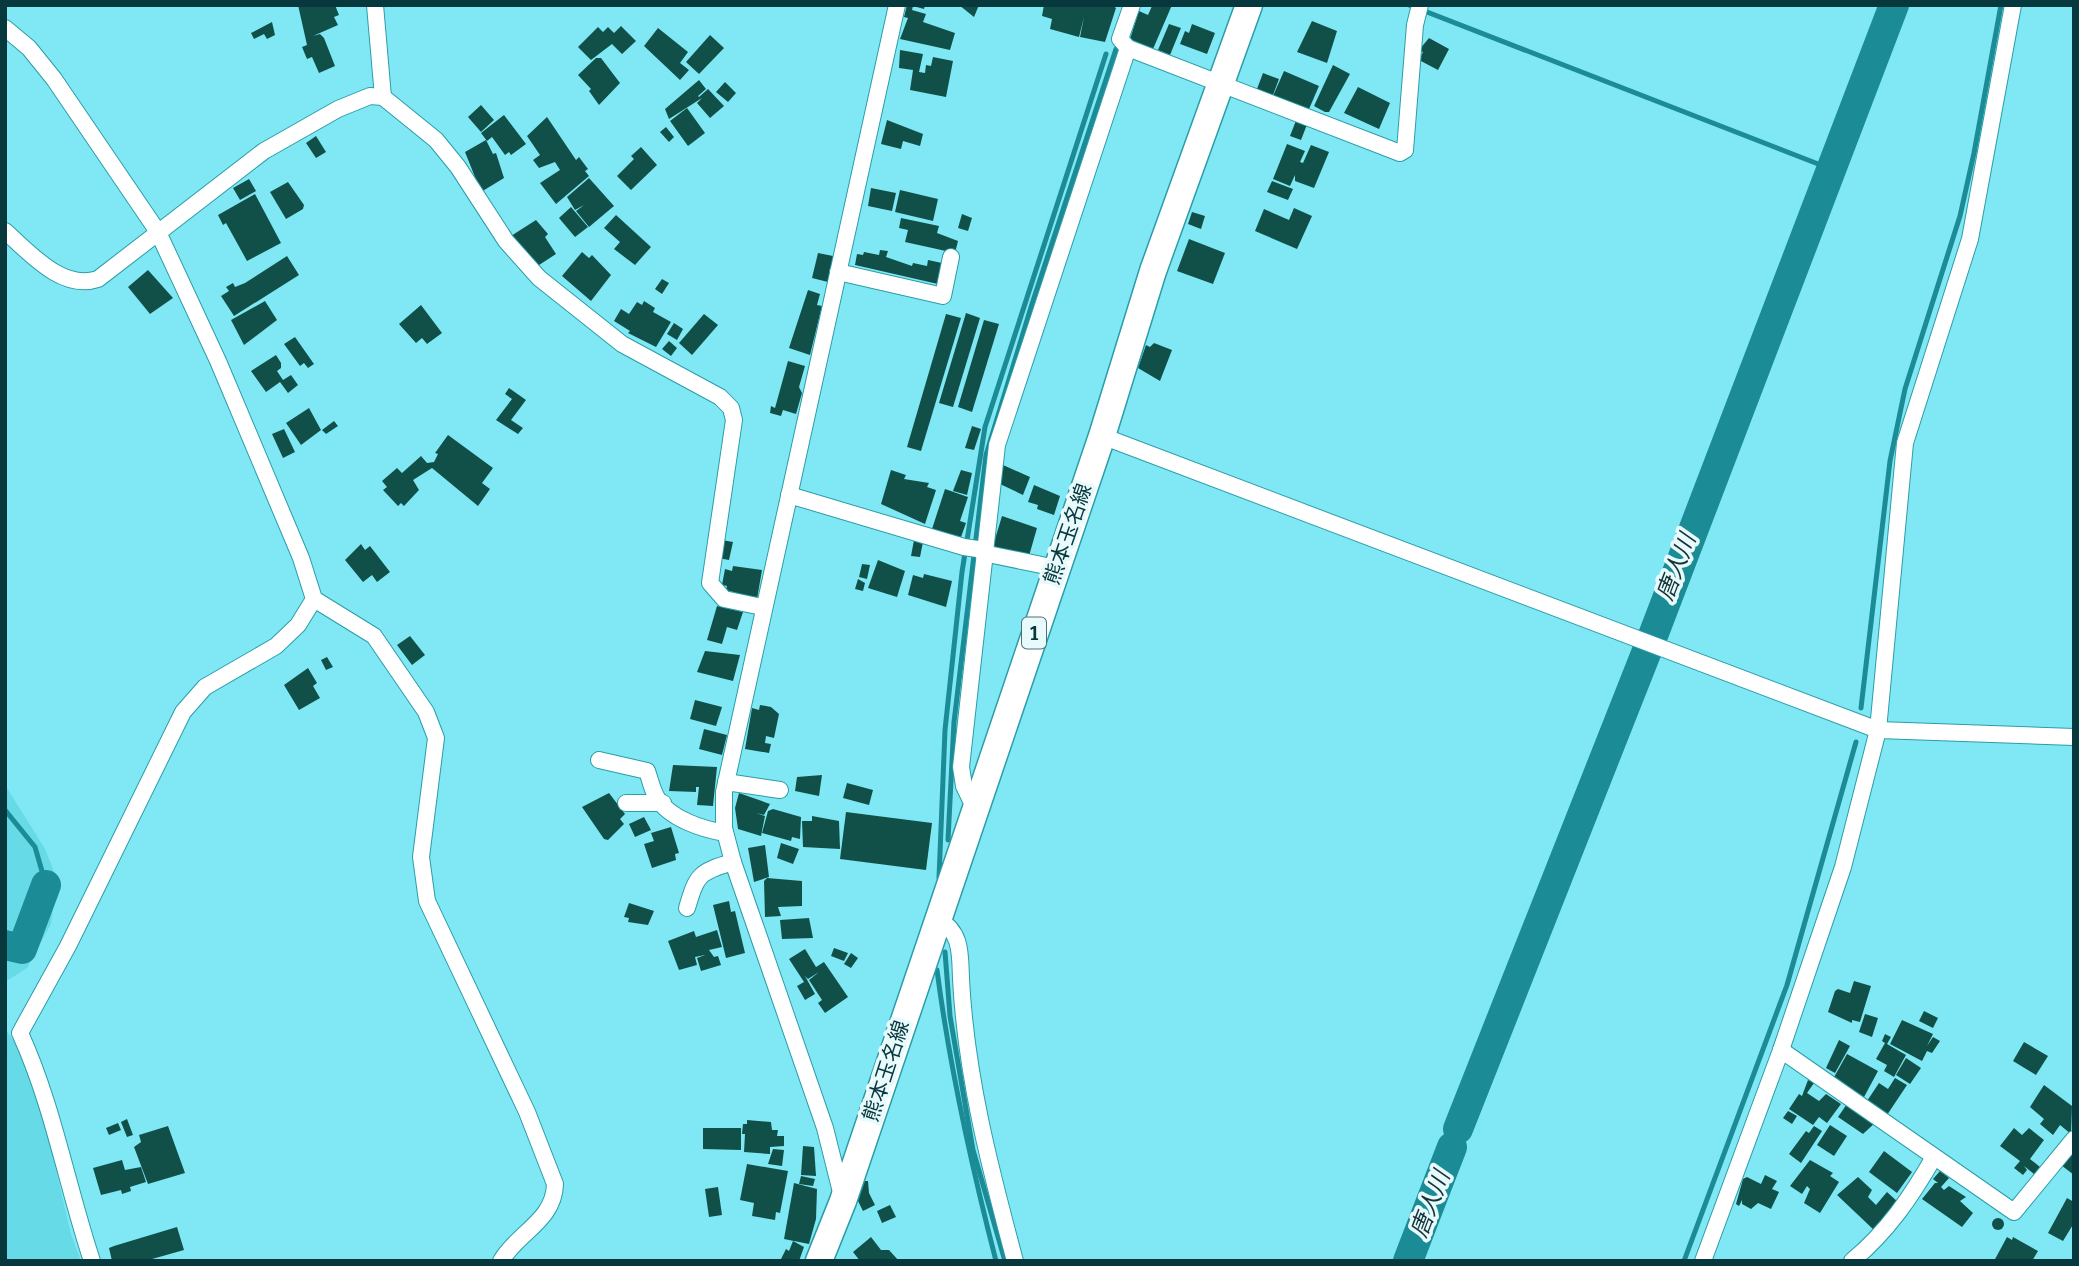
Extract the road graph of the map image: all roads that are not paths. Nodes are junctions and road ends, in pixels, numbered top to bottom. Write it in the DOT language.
graph roads {
  1 [pos="375,5"];
  2 [pos="897,5"];
  3 [pos="1132,5"];
  4 [pos="1249,5"];
  5 [pos="2012,5"];
  6 [pos="1419,10"];
  7 [pos="5,28"];
  8 [pos="1128,47"];
  9 [pos="1220,82"];
  10 [pos="383,97"];
  11 [pos="5,231"];
  12 [pos="158,232"];
  13 [pos="951,257"];
  14 [pos="838,272"];
  15 [pos="1102,436"];
  16 [pos="789,495"];
  17 [pos="978,550"];
  18 [pos="1056,568"];
  19 [pos="314,599"];
  20 [pos="762,607"];
  21 [pos="1878,730"];
  22 [pos="2074,737"];
  23 [pos="599,760"];
  24 [pos="726,782"];
  25 [pos="780,790"];
  26 [pos="626,803"];
  27 [pos="663,803"];
  28 [pos="975,809"];
  29 [pos="725,833"];
  30 [pos="733,862"];
  31 [pos="687,908"];
  32 [pos="938,919"];
  33 [pos="1782,1050"];
  34 [pos="2074,1139"];
  35 [pos="1934,1157"];
  36 [pos="843,1201"];
  37 [pos="825,1258"];
  38 [pos="92,1261"];
  39 [pos="501,1261"];
  40 [pos="1015,1261"];
  41 [pos="1703,1261"];
  42 [pos="1852,1261"];
  1 -- 10 [label="street"];
  2 -- 14 [label="street"];
  3 -- 8 [label="street"];
  4 -- 9 [label="main road, 熊本玉名線 / 1"];
  5 -- 21 [label="street"];
  6 -- 9 [label="street"];
  7 -- 12 [label="street"];
  8 -- 9 [label="street"];
  8 -- 17 [label="street"];
  9 -- 15 [label="main road, 熊本玉名線 / 1"];
  10 -- 12 [label="street"];
  10 -- 20 [label="street"];
  11 -- 12 [label="street"];
  12 -- 19 [label="street"];
  13 -- 14 [label="street"];
  14 -- 16 [label="street"];
  15 -- 18 [label="main road, 熊本玉名線 / 1"];
  15 -- 21 [label="street"];
  16 -- 17 [label="street"];
  16 -- 20 [label="street"];
  17 -- 18 [label="street"];
  17 -- 28 [label="street"];
  18 -- 28 [label="main road, 熊本玉名線 / 1"];
  19 -- 38 [label="street"];
  19 -- 39 [label="street"];
  20 -- 24 [label="street"];
  21 -- 22 [label="street"];
  21 -- 33 [label="street"];
  23 -- 27 [label="street"];
  24 -- 25 [label="street"];
  24 -- 29 [label="street"];
  26 -- 27 [label="street"];
  27 -- 29 [label="street"];
  28 -- 32 [label="main road, 熊本玉名線 / 1"];
  29 -- 30 [label="street"];
  30 -- 31 [label="street"];
  30 -- 36 [label="street"];
  32 -- 36 [label="main road, 熊本玉名線 / 1"];
  32 -- 40 [label="street"];
  33 -- 35 [label="street"];
  33 -- 41 [label="street"];
  34 -- 35 [label="street"];
  35 -- 42 [label="street"];
  36 -- 37 [label="main road, 熊本玉名線 / 1"];
}
